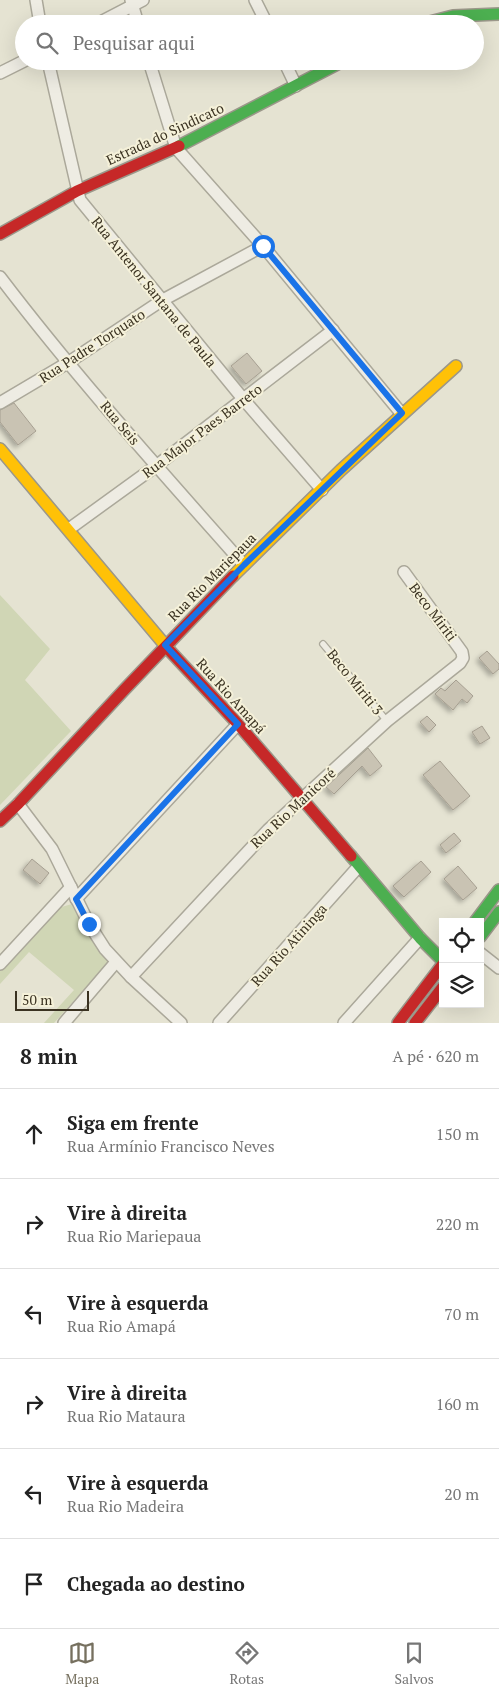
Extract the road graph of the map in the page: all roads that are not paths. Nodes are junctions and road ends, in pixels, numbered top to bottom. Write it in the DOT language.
graph roads {
  1 [pos="36,0"];
  2 [pos="255,0"];
  3 [pos="136,2"];
  4 [pos="499,14"];
  5 [pos="38,15"];
  6 [pos="112,15"];
  7 [pos="137,15"];
  8 [pos="262,15"];
  9 [pos="476,15"];
  10 [pos="15,66"];
  11 [pos="50,70"];
  12 [pos="152,70"];
  13 [pos="288,70"];
  14 [pos="326,70"];
  15 [pos="0,73"];
  16 [pos="296,86"];
  17 [pos="176,148"];
  18 [pos="77,191"];
  19 [pos="0,234"];
  20 [pos="263,246"];
  21 [pos="0,277"];
  22 [pos="161,301"];
  23 [pos="333,330"];
  24 [pos="68,362"];
  25 [pos="456,366"];
  26 [pos="244,400"];
  27 [pos="0,403"];
  28 [pos="402,413"];
  29 [pos="0,449"];
  30 [pos="156,466"];
  31 [pos="322,490"];
  32 [pos="69,529"];
  33 [pos="244,565"];
  34 [pos="404,572"];
  35 [pos="324,644"];
  36 [pos="165,645"];
  37 [pos="462,652"];
  38 [pos="387,721"];
  39 [pos="238,724"];
  40 [pos="302,799"];
  41 [pos="18,804"];
  42 [pos="0,821"];
  43 [pos="359,866"];
  44 [pos="71,887"];
  45 [pos="499,890"];
  46 [pos="76,899"];
  47 [pos="499,912"];
  48 [pos="478,918"];
  49 [pos="484,932"];
  50 [pos="420,938"];
  51 [pos="484,956"];
  52 [pos="439,959"];
  53 [pos="116,962"];
  54 [pos="0,964"];
  55 [pos="439,968"];
  56 [pos="499,968"];
  57 [pos="131,977"];
  58 [pos="439,992"];
  59 [pos="64,1023"];
  60 [pos="181,1023"];
  61 [pos="219,1023"];
  62 [pos="344,1023"];
  63 [pos="398,1023"];
  64 [pos="415,1023"];
  1 -- 5 [label="street"];
  2 -- 8 [label="street"];
  3 -- 6 [label="street"];
  3 -- 7 [label="street"];
  4 -- 9 [label="street"];
  10 -- 15 [label="street"];
  11 -- 18 [label="street, Rua Antenor Santana de Paula"];
  12 -- 17 [label="street"];
  13 -- 16 [label="street"];
  14 -- 16 [label="street, Estrada do Sindicato"];
  16 -- 17 [label="street, Estrada do Sindicato"];
  17 -- 18 [label="street, Estrada do Sindicato"];
  17 -- 20 [label="street"];
  18 -- 19 [label="street, Estrada do Sindicato"];
  18 -- 22 [label="street, Rua Antenor Santana de Paula"];
  20 -- 22 [label="street, Rua Padre Torquato"];
  20 -- 23 [label="street"];
  21 -- 24 [label="street, Rua Seis"];
  22 -- 24 [label="street, Rua Padre Torquato"];
  22 -- 26 [label="street, Rua Antenor Santana de Paula"];
  23 -- 26 [label="street, Rua Major Paes Barreto"];
  23 -- 28 [label="street"];
  24 -- 27 [label="street, Rua Padre Torquato"];
  24 -- 30 [label="street, Rua Seis"];
  25 -- 28 [label="street, Rua Rio Mariepaua"];
  26 -- 30 [label="street, Rua Major Paes Barreto"];
  26 -- 31 [label="street, Rua Antenor Santana de Paula"];
  28 -- 31 [label="street, Rua Rio Mariepaua"];
  29 -- 32 [label="street, Rua Rio Amapá"];
  30 -- 32 [label="street, Rua Major Paes Barreto"];
  30 -- 33 [label="street, Rua Seis"];
  31 -- 33 [label="street, Rua Rio Mariepaua"];
  32 -- 36 [label="street, Rua Rio Amapá"];
  33 -- 36 [label="street, Rua Rio Mariepaua"];
  34 -- 37 [label="street, Beco Miriti"];
  35 -- 38 [label="lane, Beco Miriti 3"];
  36 -- 39 [label="street, Rua Rio Amapá"];
  36 -- 41 [label="street, Rua Rio Mariepaua"];
  37 -- 38 [label="street, Rua Rio Manicoré"];
  38 -- 40 [label="street, Rua Rio Manicoré"];
  39 -- 40 [label="street, Rua Rio Amapá"];
  39 -- 46 [label="street"];
  40 -- 43 [label="street, Rua Rio Amapá"];
  40 -- 57 [label="street, Rua Rio Manicoré"];
  41 -- 42 [label="street, Rua Rio Mariepaua"];
  41 -- 44 [label="street"];
  43 -- 50 [label="street, Rua Rio Amapá"];
  43 -- 61 [label="street, Rua Rio Atininga"];
  44 -- 46 [label="street"];
  44 -- 54 [label="street"];
  45 -- 48 [label="street"];
  46 -- 53 [label="street"];
  47 -- 49 [label="street"];
  50 -- 52 [label="street, Rua Rio Amapá"];
  50 -- 62 [label="street"];
  51 -- 56 [label="street"];
  53 -- 57 [label="street"];
  53 -- 59 [label="street"];
  55 -- 63 [label="street"];
  57 -- 60 [label="street"];
  58 -- 64 [label="street"];
}
